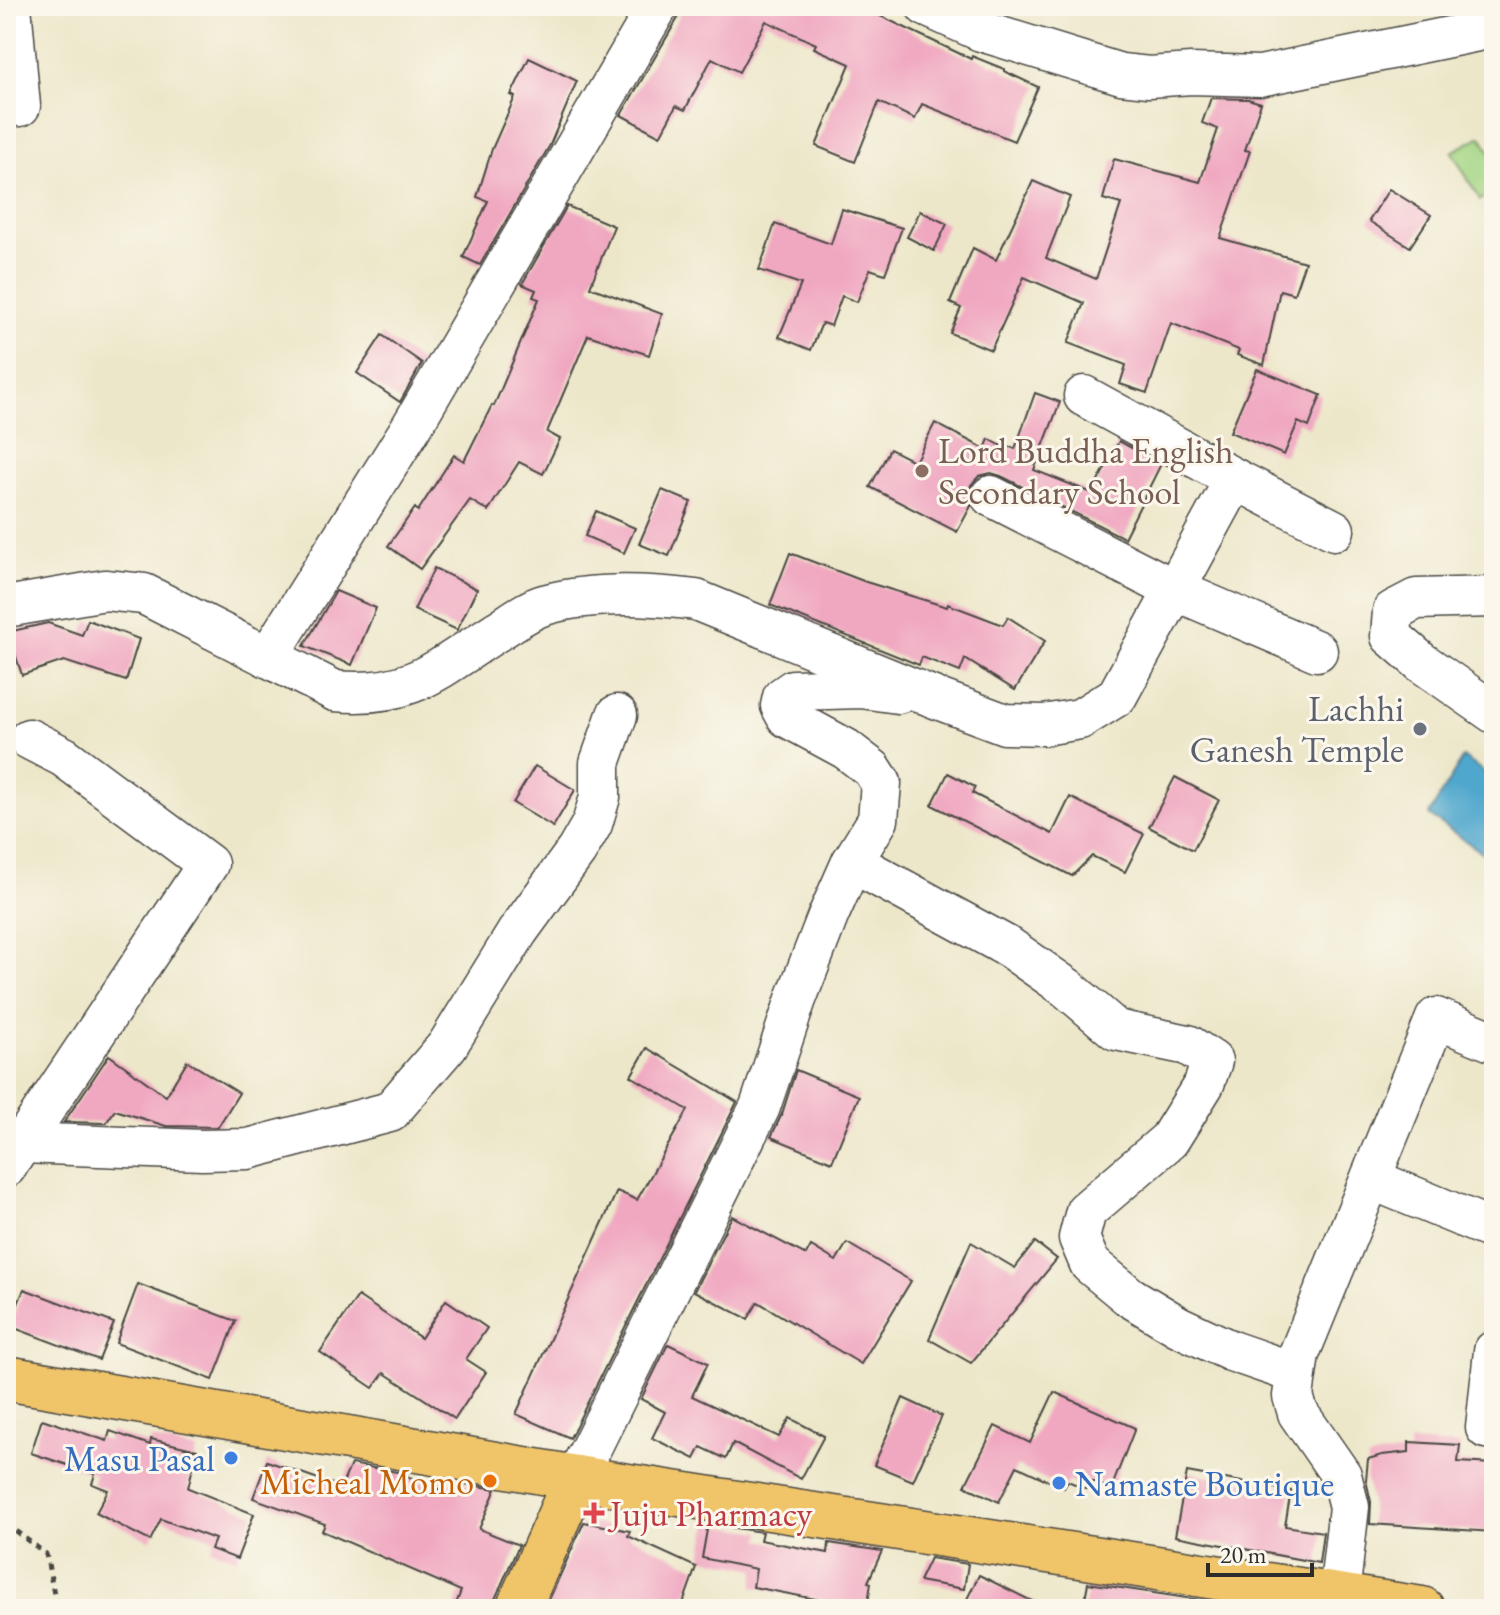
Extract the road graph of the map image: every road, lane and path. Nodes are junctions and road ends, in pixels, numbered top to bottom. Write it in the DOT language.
graph roads {
  1 [pos="11,6"];
  2 [pos="658,6"];
  3 [pos="926,6"];
  4 [pos="1489,22"];
  5 [pos="20,106"];
  6 [pos="1084,396"];
  7 [pos="1235,479"];
  8 [pos="991,496"];
  9 [pos="1334,530"];
  10 [pos="1175,590"];
  11 [pos="1494,597"];
  12 [pos="6,607"];
  13 [pos="1317,651"];
  14 [pos="268,657"];
  15 [pos="938,699"];
  16 [pos="1494,713"];
  17 [pos="617,715"];
  18 [pos="29,739"];
  19 [pos="852,862"];
  20 [pos="1494,1042"];
  21 [pos="14,1155"];
  22 [pos="1371,1179"];
  23 [pos="1494,1230"];
  24 [pos="1494,1351"];
  25 [pos="1295,1373"];
  26 [pos="6,1378"];
  27 [pos="1486,1428"];
  28 [pos="576,1478"];
  29 [pos="6,1524"];
  30 [pos="1339,1595"];
  31 [pos="57,1609"];
  32 [pos="518,1609"];
  33 [pos="1422,1609"];
  1 -- 5 [label="street"];
  2 -- 14 [label="street"];
  3 -- 4 [label="street"];
  6 -- 7 [label="street"];
  7 -- 9 [label="street"];
  7 -- 10 [label="street"];
  8 -- 10 [label="street"];
  10 -- 13 [label="street"];
  10 -- 15 [label="street"];
  11 -- 16 [label="street"];
  12 -- 14 [label="street"];
  14 -- 15 [label="street"];
  15 -- 19 [label="street"];
  17 -- 21 [label="street"];
  18 -- 21 [label="street"];
  19 -- 25 [label="street"];
  19 -- 28 [label="street"];
  20 -- 22 [label="street"];
  22 -- 23 [label="street"];
  22 -- 25 [label="street"];
  24 -- 27 [label="street"];
  25 -- 30 [label="street"];
  26 -- 28 [label="main road"];
  28 -- 30 [label="main road"];
  28 -- 32 [label="main road"];
  29 -- 31 [label="path"];
  30 -- 33 [label="main road"];
}
